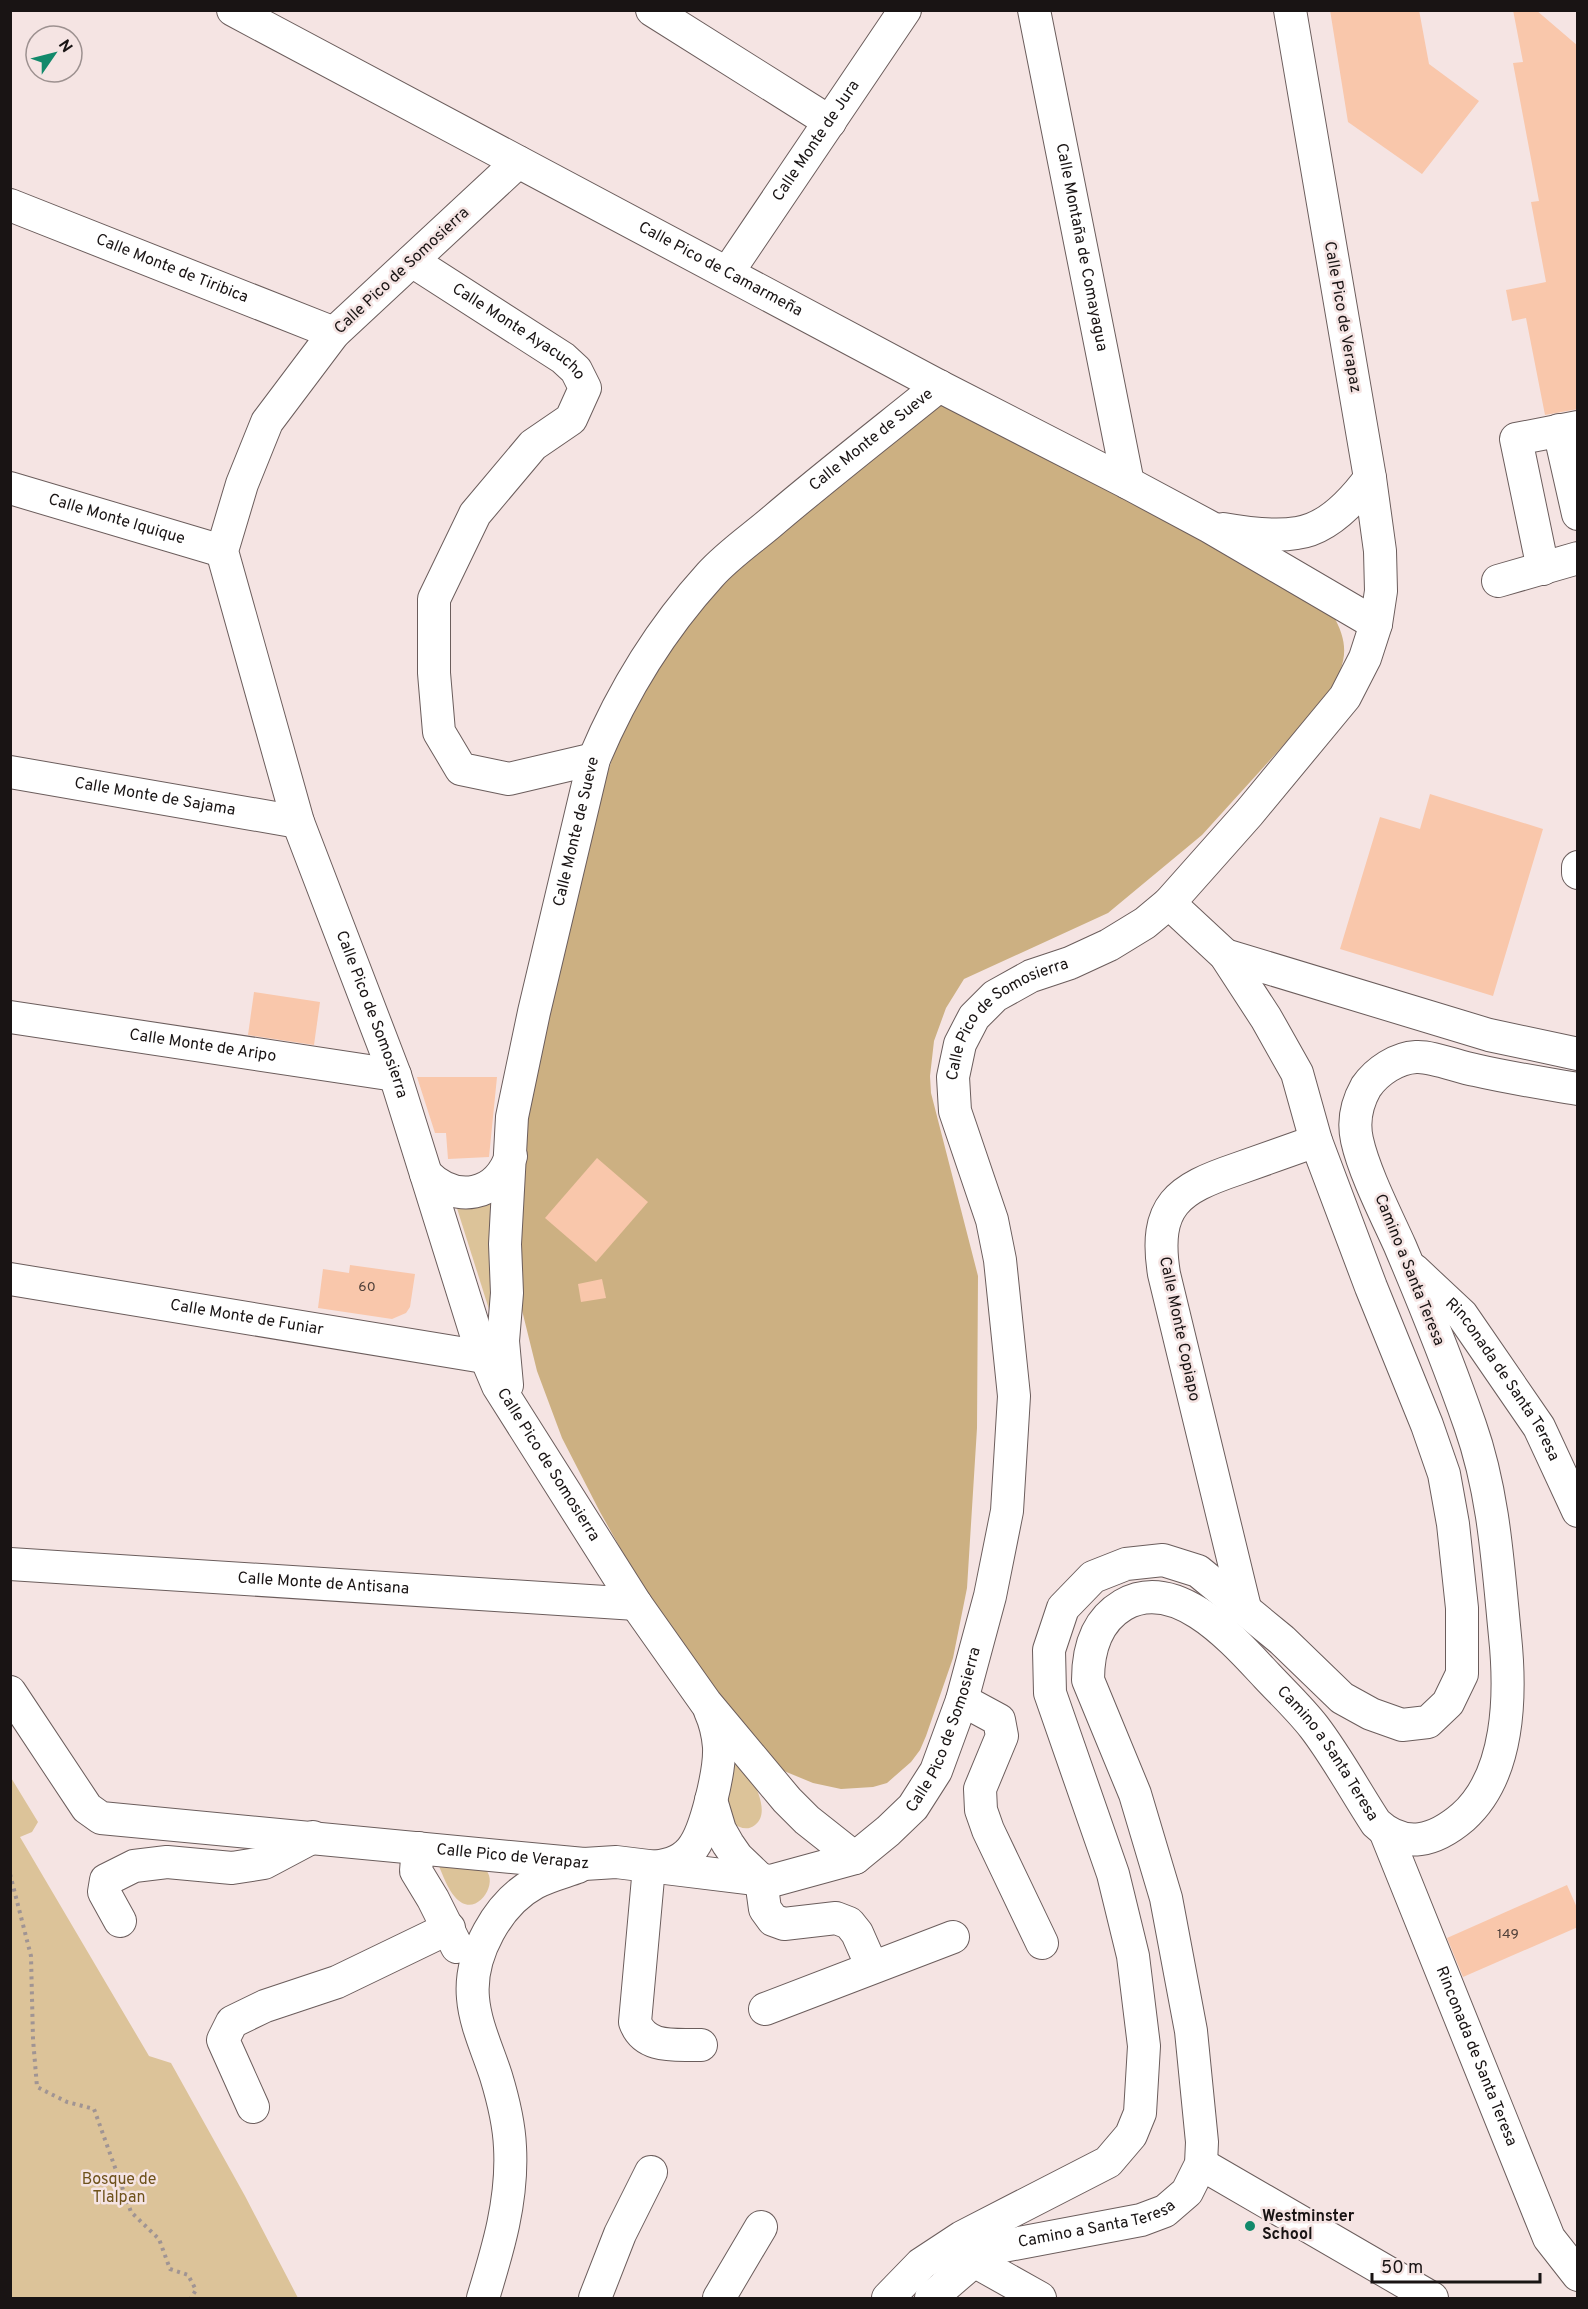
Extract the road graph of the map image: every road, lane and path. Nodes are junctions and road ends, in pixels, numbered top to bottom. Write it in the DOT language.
graph roads {
  1 [pos="652,10"];
  2 [pos="905,10"];
  3 [pos="1034,10"];
  4 [pos="1290,10"];
  5 [pos="251,15"];
  6 [pos="830,122"];
  7 [pos="518,162"];
  8 [pos="10,205"];
  9 [pos="412,261"];
  10 [pos="728,272"];
  11 [pos="334,333"];
  12 [pos="939,386"];
  13 [pos="1569,429"];
  14 [pos="1370,478"];
  15 [pos="1128,483"];
  16 [pos="10,488"];
  17 [pos="1578,514"];
  18 [pos="1210,527"];
  19 [pos="222,551"];
  20 [pos="1578,558"];
  21 [pos="1543,568"];
  22 [pos="1498,581"];
  23 [pos="1376,624"];
  24 [pos="594,759"];
  25 [pos="10,772"];
  26 [pos="298,822"];
  27 [pos="1578,867"];
  28 [pos="1578,873"];
  29 [pos="1169,903"];
  30 [pos="1225,955"];
  31 [pos="10,1017"];
  32 [pos="1489,1035"];
  33 [pos="1578,1054"];
  34 [pos="1474,1070"];
  35 [pos="395,1076"];
  36 [pos="1578,1089"];
  37 [pos="1316,1141"];
  38 [pos="511,1156"];
  39 [pos="426,1174"];
  40 [pos="1407,1263"];
  41 [pos="10,1279"];
  42 [pos="484,1357"];
  43 [pos="516,1414"];
  44 [pos="1578,1511"];
  45 [pos="10,1564"];
  46 [pos="636,1604"];
  47 [pos="1245,1608"];
  48 [pos="10,1692"];
  49 [pos="962,1700"];
  50 [pos="706,1703"];
  51 [pos="711,1800"];
  52 [pos="1385,1831"];
  53 [pos="313,1837"];
  54 [pos="418,1848"];
  55 [pos="855,1858"];
  56 [pos="584,1864"];
  57 [pos="649,1867"];
  58 [pos="10,1874"];
  59 [pos="760,1880"];
  60 [pos="120,1921"];
  61 [pos="449,1928"];
  62 [pos="953,1937"];
  63 [pos="1042,1943"];
  64 [pos="872,1967"];
  65 [pos="473,1998"];
  66 [pos="765,2009"];
  67 [pos="701,2045"];
  68 [pos="253,2107"];
  69 [pos="1201,2164"];
  70 [pos="651,2172"];
  71 [pos="761,2227"];
  72 [pos="965,2268"];
  73 [pos="1578,2275"];
  74 [pos="191,2298"];
  75 [pos="483,2298"];
  76 [pos="595,2298"];
  77 [pos="719,2298"];
  78 [pos="888,2298"];
  79 [pos="931,2298"];
  80 [pos="997,2298"];
  81 [pos="1040,2298"];
  82 [pos="1432,2298"];
  1 -- 6 [label="street"];
  2 -- 6 [label="street, Calle Monte de Jura"];
  3 -- 15 [label="street, Calle Montaña de Comayagua"];
  4 -- 14 [label="street, Calle Pico de Verapaz"];
  5 -- 7 [label="street, Calle Pico de Camarmeña"];
  6 -- 10 [label="street, Calle Monte de Jura"];
  7 -- 9 [label="street, Calle Pico de Somosierra"];
  7 -- 10 [label="street, Calle Pico de Camarmeña"];
  8 -- 11 [label="street, Calle Monte de Tiribica"];
  9 -- 11 [label="street, Calle Pico de Somosierra"];
  9 -- 24 [label="street, Calle Monte Ayacucho"];
  10 -- 12 [label="street, Calle Pico de Camarmeña"];
  11 -- 19 [label="street, Calle Pico de Somosierra"];
  12 -- 15 [label="street, Calle Pico de Camarmeña"];
  12 -- 24 [label="street, Calle Monte de Sueve"];
  13 -- 17 [label="street"];
  13 -- 21 [label="street"];
  14 -- 18 [label="street, Calle Pico de Camarmeña"];
  14 -- 23 [label="street, Calle Pico de Verapaz"];
  15 -- 18 [label="street, Calle Pico de Camarmeña"];
  16 -- 19 [label="street, Calle Monte Iquique"];
  18 -- 23 [label="street, Calle Pico de Camarmeña"];
  19 -- 26 [label="street, Calle Pico de Somosierra"];
  20 -- 21 [label="street"];
  21 -- 22 [label="street"];
  23 -- 29 [label="street, Calle Pico de Somosierra"];
  24 -- 38 [label="street, Calle Monte de Sueve"];
  25 -- 26 [label="street, Calle Monte de Sajama"];
  26 -- 35 [label="street, Calle Pico de Somosierra"];
  27 -- 28 [label="street"];
  29 -- 30 [label="street, Camino a Santa Teresa"];
  29 -- 49 [label="street, Calle Pico de Somosierra"];
  30 -- 32 [label="street, Camino a Santa Teresa"];
  30 -- 37 [label="street, Camino a Santa Teresa"];
  31 -- 35 [label="street, Calle Monte de Aripo"];
  32 -- 33 [label="street, Camino a Santa Teresa"];
  32 -- 34 [label="street"];
  34 -- 36 [label="street, Camino a Santa Teresa"];
  34 -- 40 [label="street, Camino a Santa Teresa"];
  35 -- 39 [label="street, Calle Pico de Somosierra"];
  37 -- 47 [label="street, Calle Monte Copiapo"];
  37 -- 47 [label="street, Camino a Santa Teresa"];
  38 -- 39 [label="street"];
  38 -- 43 [label="street, Calle Monte de Sueve"];
  39 -- 42 [label="street, Calle Pico de Somosierra"];
  40 -- 44 [label="street, Rinconada de Santa Teresa"];
  40 -- 52 [label="street, Camino a Santa Teresa"];
  41 -- 42 [label="street, Calle Monte de Funiar"];
  42 -- 43 [label="street, Calle Pico de Somosierra"];
  43 -- 46 [label="street, Calle Pico de Somosierra"];
  45 -- 46 [label="street, Calle Monte de Antisana"];
  46 -- 50 [label="street, Calle Pico de Somosierra"];
  47 -- 78 [label="street, Camino a Santa Teresa"];
  48 -- 53 [label="street, Calle Pico de Verapaz"];
  49 -- 55 [label="street, Calle Pico de Somosierra"];
  49 -- 63 [label="street"];
  50 -- 51 [label="street"];
  50 -- 55 [label="street, Calle Pico de Somosierra"];
  51 -- 57 [label="street"];
  51 -- 59 [label="street"];
  52 -- 69 [label="street, Camino a Santa Teresa"];
  52 -- 73 [label="street, Rinconada de Santa Teresa"];
  53 -- 54 [label="street, Calle Pico de Verapaz"];
  53 -- 60 [label="street"];
  54 -- 56 [label="street, Calle Pico de Verapaz"];
  54 -- 61 [label="street"];
  55 -- 59 [label="street, Calle Pico de Somosierra"];
  56 -- 57 [label="street, Calle Pico de Somosierra"];
  56 -- 65 [label="street, Calle Pico de Verapaz"];
  57 -- 59 [label="street, Calle Pico de Somosierra"];
  57 -- 67 [label="street"];
  58 -- 74 [label="path"];
  59 -- 64 [label="street"];
  61 -- 65 [label="street"];
  61 -- 68 [label="street"];
  62 -- 64 [label="street"];
  64 -- 66 [label="street"];
  65 -- 75 [label="street, Calle Pico de Verapaz"];
  69 -- 72 [label="street, Camino a Santa Teresa"];
  69 -- 82 [label="street"];
  70 -- 76 [label="street"];
  71 -- 77 [label="street"];
  72 -- 79 [label="street, Camino a Santa Teresa"];
  72 -- 80 [label="street"];
  72 -- 81 [label="street"];
}
